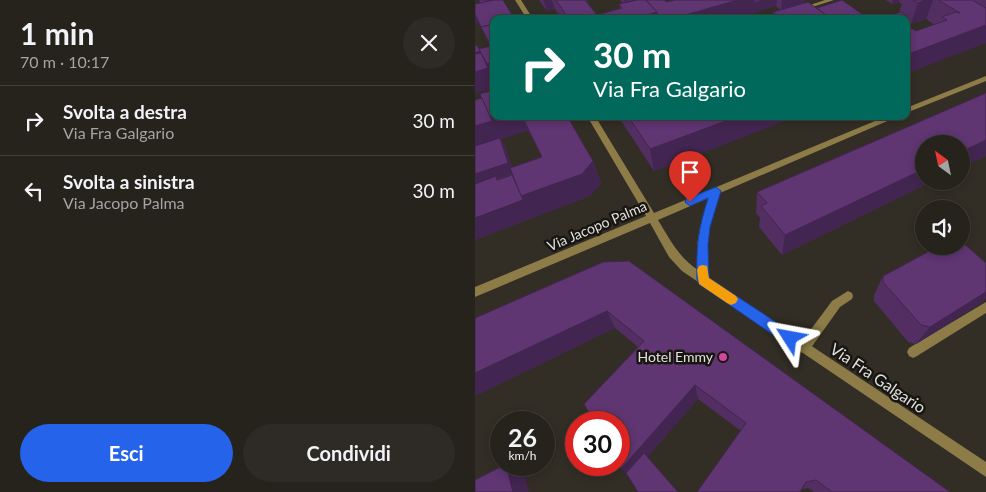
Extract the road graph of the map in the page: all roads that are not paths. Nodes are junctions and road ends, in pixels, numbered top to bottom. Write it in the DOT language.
graph roads {
  1 [pos="519,0"];
  2 [pos="831,0"];
  3 [pos="796,11"];
  4 [pos="528,15"];
  5 [pos="986,78"];
  6 [pos="910,110"];
  7 [pos="593,120"];
  8 [pos="885,120"];
  9 [pos="716,191"];
  10 [pos="651,218"];
  11 [pos="703,280"];
  12 [pos="475,292"];
  13 [pos="848,296"];
  14 [pos="986,307"];
  15 [pos="804,348"];
  16 [pos="913,352"];
  17 [pos="986,470"];
  1 -- 4 [label="street"];
  2 -- 3 [label="street"];
  5 -- 6 [label="street"];
  7 -- 10 [label="street, Via Fra Galgario"];
  8 -- 9 [label="street, Via Jacopo Palma"];
  9 -- 10 [label="street, Via Jacopo Palma"];
  9 -- 11 [label="street"];
  10 -- 11 [label="street, Via Fra Galgario"];
  10 -- 12 [label="street, Via Jacopo Palma"];
  11 -- 15 [label="street, Via Fra Galgario"];
  13 -- 15 [label="street"];
  14 -- 16 [label="street"];
  15 -- 17 [label="street, Via Fra Galgario"];
}
